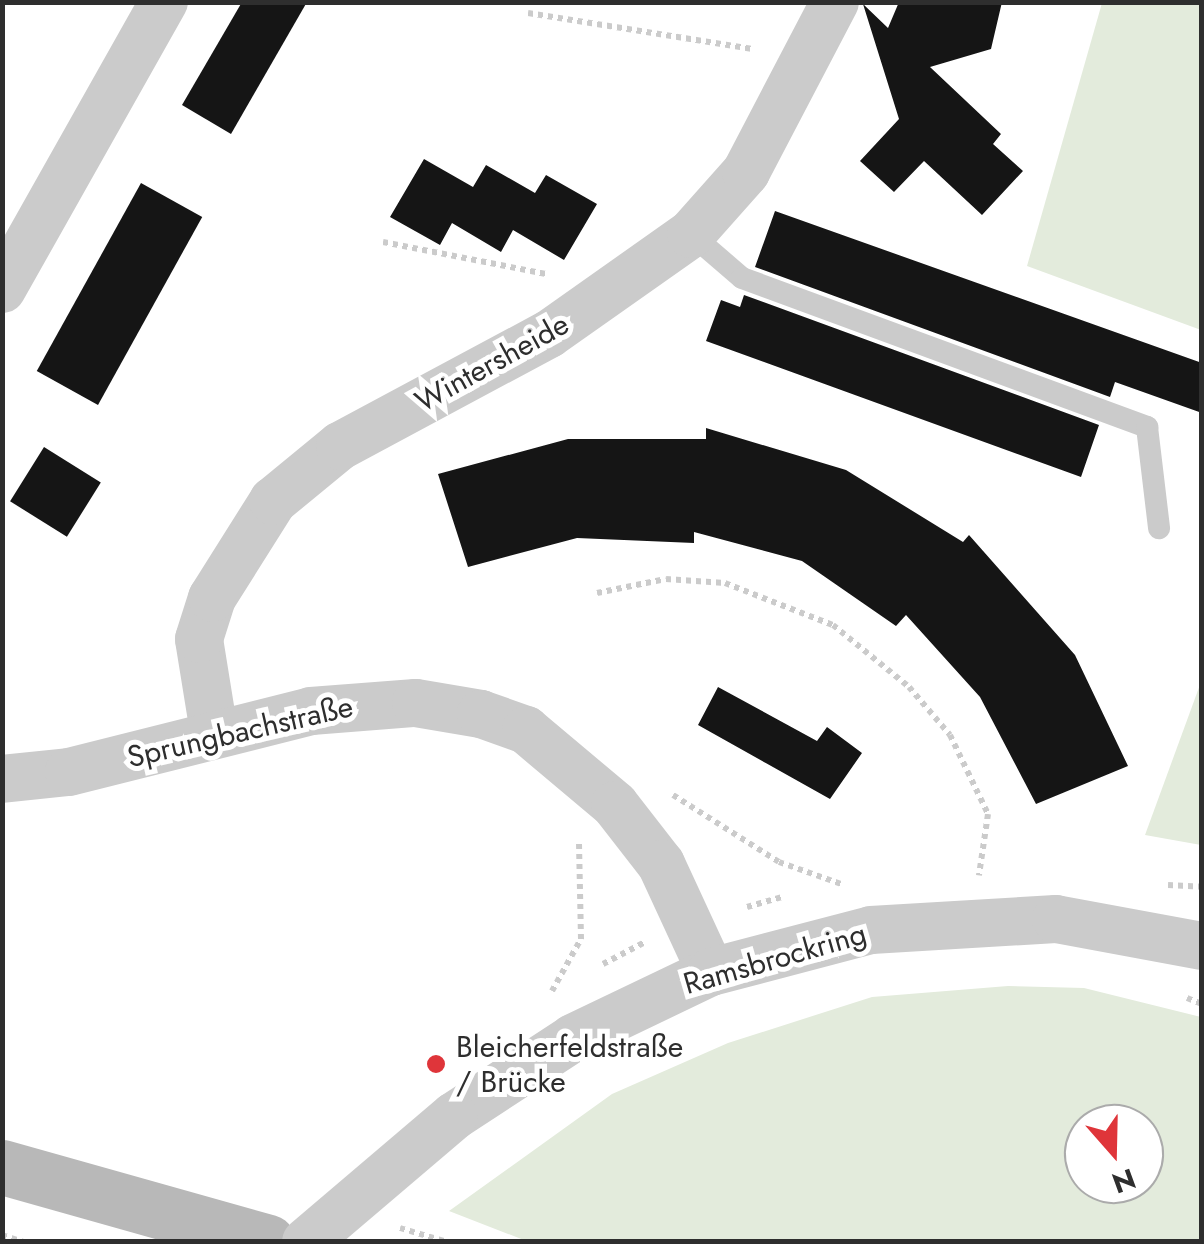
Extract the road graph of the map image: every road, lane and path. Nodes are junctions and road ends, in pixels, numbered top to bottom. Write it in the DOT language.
graph roads {
  1 [pos="164,2"];
  2 [pos="835,2"];
  3 [pos="528,13"];
  4 [pos="809,58"];
  5 [pos="691,234"];
  6 [pos="383,242"];
  7 [pos="620,289"];
  8 [pos="2,290"];
  9 [pos="1159,528"];
  10 [pos="597,592"];
  11 [pos="214,732"];
  12 [pos="2,779"];
  13 [pos="979,875"];
  14 [pos="587,898"];
  15 [pos="1202,946"];
  16 [pos="711,972"];
  17 [pos="543,998"];
  18 [pos="2,1167"];
  19 [pos="2,1191"];
  20 [pos="2,1234"];
  21 [pos="24,1242"];
  22 [pos="148,1242"];
  23 [pos="268,1242"];
  24 [pos="306,1242"];
  1 -- 8 [label="street"];
  2 -- 4 [label="street, Wintersheide"];
  3 -- 4 [label="path"];
  4 -- 5 [label="street, Wintersheide"];
  5 -- 7 [label="street, Wintersheide"];
  5 -- 9 [label="lane"];
  6 -- 7 [label="path"];
  7 -- 11 [label="street, Wintersheide"];
  10 -- 13 [label="path"];
  11 -- 12 [label="street, Sprungbachstraße"];
  11 -- 16 [label="street, Sprungbachstraße"];
  14 -- 17 [label="path"];
  15 -- 16 [label="street, Ramsbrockring"];
  16 -- 24 [label="street, Ramsbrockring, bridge"];
  18 -- 23 [label="main road"];
  19 -- 22 [label="main road"];
  20 -- 21 [label="path"];
}
